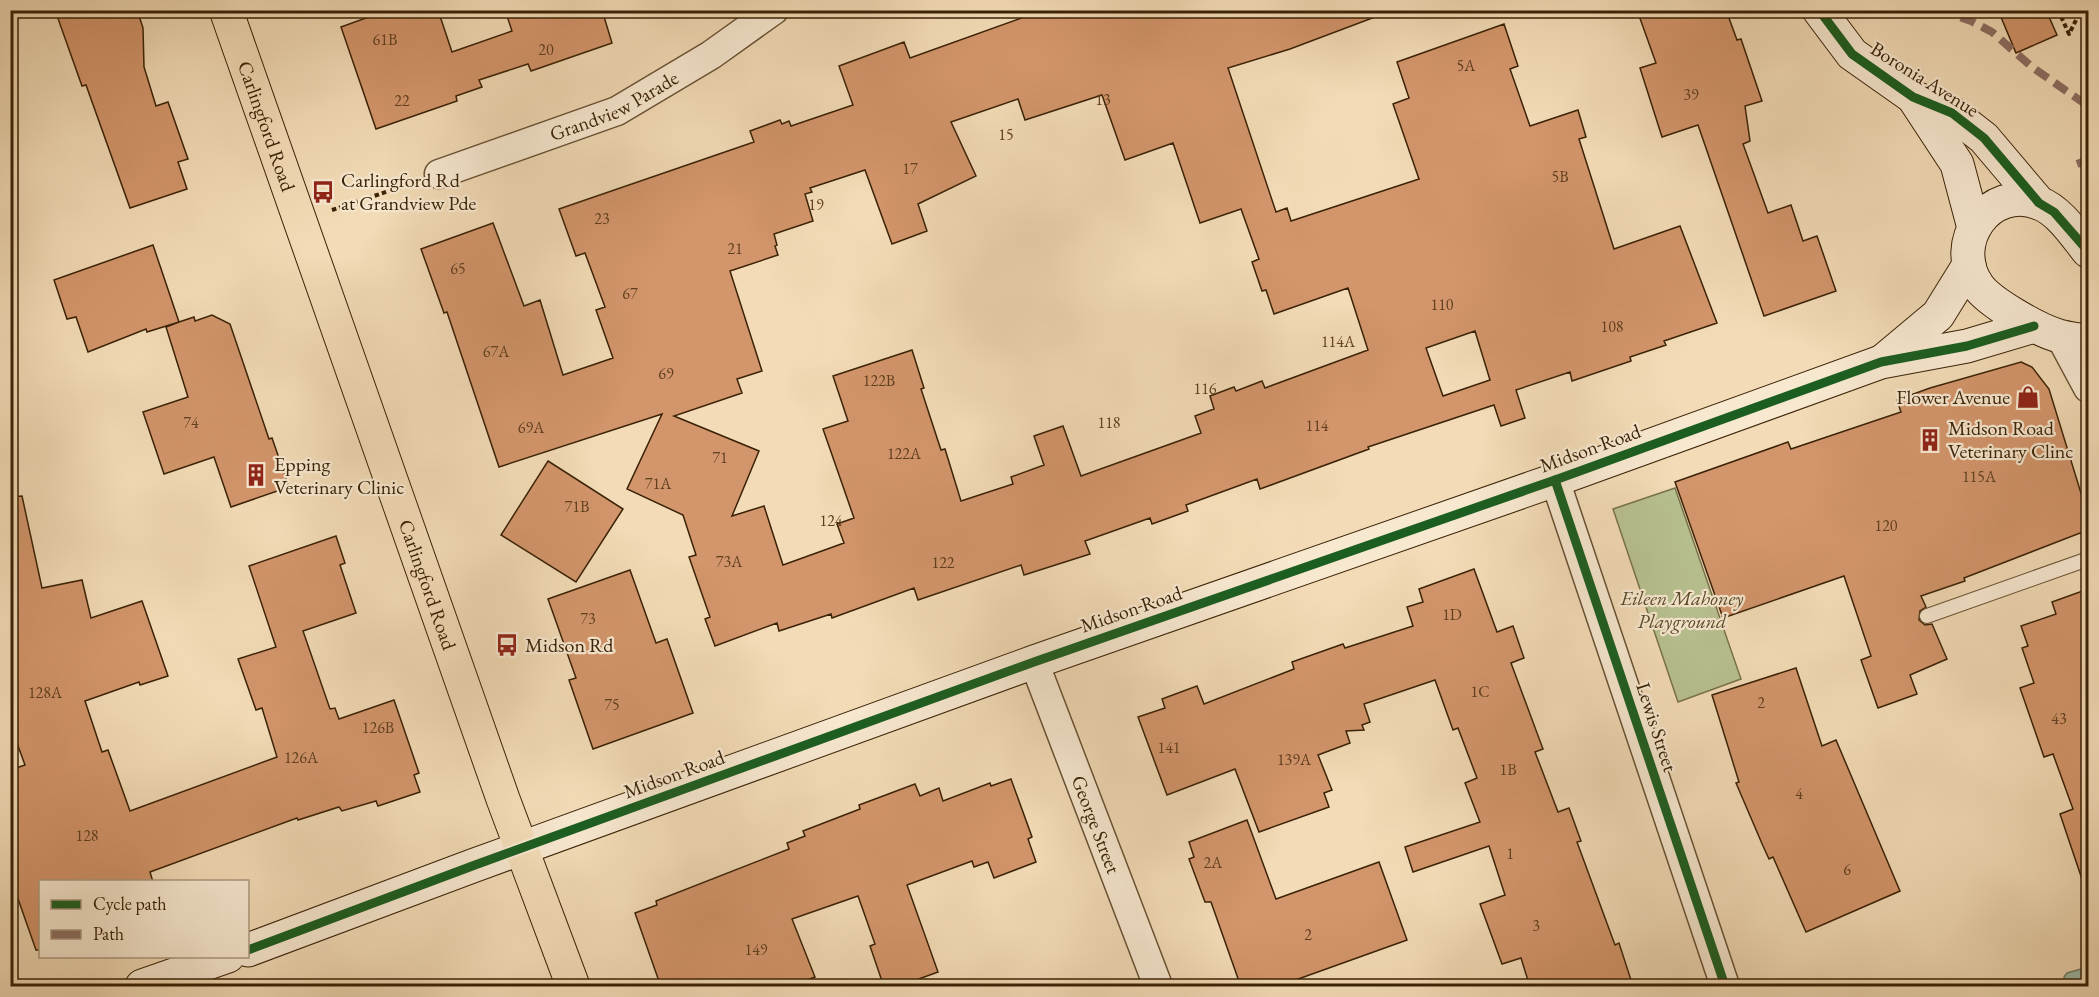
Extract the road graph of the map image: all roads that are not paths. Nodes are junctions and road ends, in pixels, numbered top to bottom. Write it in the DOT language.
graph roads {
  1 [pos="226,10"];
  2 [pos="774,10"];
  3 [pos="1819,10"];
  4 [pos="1913,97"];
  5 [pos="439,174"];
  6 [pos="2039,203"];
  7 [pos="1974,228"];
  8 [pos="2088,251"];
  9 [pos="1969,265"];
  10 [pos="2061,334"];
  11 [pos="1881,362"];
  12 [pos="2088,388"];
  13 [pos="1555,480"];
  14 [pos="2088,559"];
  15 [pos="1927,616"];
  16 [pos="1034,663"];
  17 [pos="521,848"];
  18 [pos="249,950"];
  19 [pos="225,958"];
  20 [pos="142,987"];
  21 [pos="573,987"];
  22 [pos="1158,987"];
  23 [pos="1725,987"];
  1 -- 17 [label="main road, Carlingford Road"];
  2 -- 5 [label="street, Grandview Parade"];
  3 -- 4 [label="street, Boronia Avenue"];
  4 -- 6 [label="street, Boronia Avenue"];
  4 -- 7 [label="street, Boronia Avenue"];
  6 -- 7 [label="street"];
  6 -- 8 [label="street, Boronia Avenue"];
  7 -- 9 [label="street"];
  9 -- 10 [label="street"];
  9 -- 11 [label="street, Midson Road"];
  10 -- 11 [label="street, Midson Road"];
  10 -- 12 [label="street"];
  11 -- 13 [label="street, Midson Road"];
  13 -- 16 [label="street, Midson Road"];
  13 -- 23 [label="street, Lewis Street"];
  14 -- 15 [label="lane"];
  16 -- 17 [label="street, Midson Road"];
  16 -- 22 [label="street, George Street"];
  17 -- 18 [label="street, Midson Road"];
  17 -- 21 [label="main road, Carlingford Road"];
  19 -- 20 [label="street"];
}
